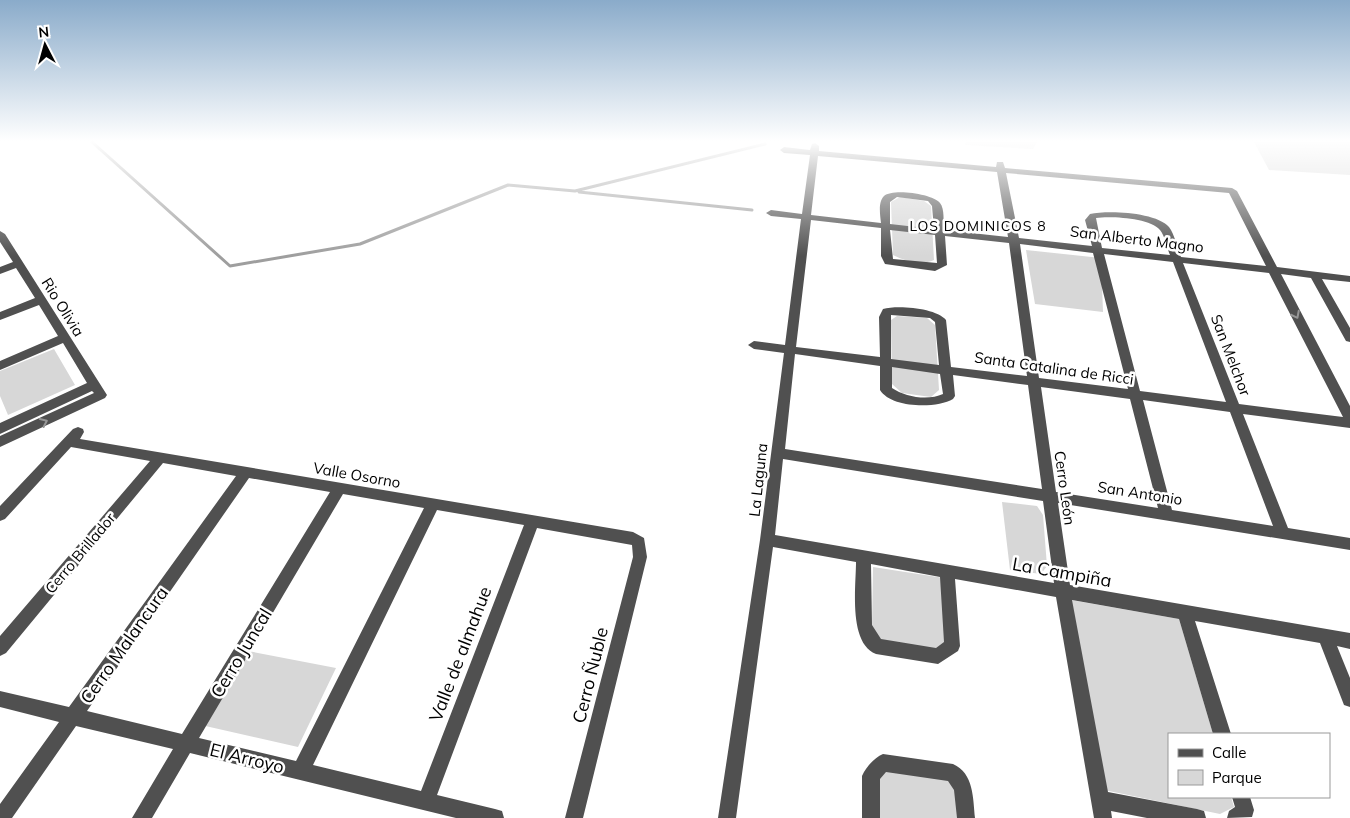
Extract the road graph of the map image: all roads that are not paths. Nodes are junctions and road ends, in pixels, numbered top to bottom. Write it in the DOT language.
graph roads {
  1 [pos="812,180"];
  2 [pos="1003,180"];
  3 [pos="1132,180"];
  4 [pos="771,213"];
  5 [pos="808,217"];
  6 [pos="885,226"];
  7 [pos="940,232"];
  8 [pos="0,234"];
  9 [pos="1014,240"];
  10 [pos="1098,250"];
  11 [pos="1176,259"];
  12 [pos="18,264"];
  13 [pos="0,270"];
  14 [pos="1274,271"];
  15 [pos="1315,276"];
  16 [pos="1350,280"];
  17 [pos="41,300"];
  18 [pos="0,316"];
  19 [pos="65,338"];
  20 [pos="1350,338"];
  21 [pos="754,345"];
  22 [pos="790,350"];
  23 [pos="884,361"];
  24 [pos="946,364"];
  25 [pos="0,366"];
  26 [pos="1033,381"];
  27 [pos="97,390"];
  28 [pos="1135,395"];
  29 [pos="1235,409"];
  30 [pos="1350,418"];
  31 [pos="1350,423"];
  32 [pos="0,429"];
  33 [pos="0,442"];
  34 [pos="777,453"];
  35 [pos="160,458"];
  36 [pos="246,472"];
  37 [pos="340,488"];
  38 [pos="1050,496"];
  39 [pos="433,505"];
  40 [pos="1166,513"];
  41 [pos="0,515"];
  42 [pos="532,522"];
  43 [pos="1283,533"];
  44 [pos="767,540"];
  45 [pos="639,542"];
  46 [pos="1350,544"];
  47 [pos="863,557"];
  48 [pos="947,571"];
  49 [pos="1063,592"];
  50 [pos="1185,613"];
  51 [pos="1325,637"];
  52 [pos="1350,641"];
  53 [pos="0,648"];
  54 [pos="0,699"];
  55 [pos="1350,699"];
  56 [pos="73,716"];
  57 [pos="1222,733"];
  58 [pos="186,744"];
  59 [pos="301,771"];
  60 [pos="1241,798"];
  61 [pos="1100,800"];
  62 [pos="426,801"];
  63 [pos="1,818"];
  64 [pos="141,818"];
  65 [pos="495,818"];
  66 [pos="574,818"];
  67 [pos="726,818"];
  68 [pos="871,818"];
  69 [pos="966,818"];
  70 [pos="1103,818"];
  71 [pos="1197,818"];
  72 [pos="1236,818"];
  1 -- 5 [label="street, La Laguna"];
  2 -- 9 [label="street, Cerro León"];
  3 -- 14 [label="street"];
  4 -- 5 [label="street, San Alberto Magno"];
  5 -- 6 [label="street, San Alberto Magno"];
  5 -- 22 [label="street, La Laguna"];
  6 -- 7 [label="street, San Alberto Magno"];
  6 -- 7 [label="street"];
  6 -- 7 [label="street"];
  7 -- 9 [label="street, San Alberto Magno"];
  8 -- 12 [label="street, Rio Olivia"];
  9 -- 10 [label="street, San Alberto Magno"];
  9 -- 26 [label="street, Cerro León"];
  10 -- 11 [label="street, San Alberto Magno"];
  10 -- 11 [label="street, San Melchor"];
  10 -- 28 [label="street"];
  11 -- 14 [label="street, San Alberto Magno"];
  11 -- 29 [label="street, San Melchor"];
  12 -- 13 [label="street"];
  12 -- 17 [label="street, Rio Olivia"];
  14 -- 15 [label="street, San Alberto Magno"];
  14 -- 30 [label="street, one-way"];
  15 -- 16 [label="street, San Alberto Magno"];
  15 -- 20 [label="street"];
  17 -- 18 [label="street"];
  17 -- 19 [label="street, Rio Olivia"];
  19 -- 25 [label="street"];
  19 -- 27 [label="street, Rio Olivia"];
  21 -- 22 [label="street, Santa Catalina de Ricci"];
  22 -- 23 [label="street, Santa Catalina de Ricci"];
  22 -- 34 [label="street, La Laguna"];
  23 -- 24 [label="street, Santa Catalina de Ricci"];
  23 -- 24 [label="street"];
  23 -- 24 [label="street"];
  24 -- 26 [label="street, Santa Catalina de Ricci"];
  26 -- 28 [label="street, Santa Catalina de Ricci"];
  26 -- 38 [label="street, Cerro León"];
  27 -- 32 [label="street"];
  33 -- 27 [label="street, one-way"];
  28 -- 29 [label="street, Santa Catalina de Ricci"];
  28 -- 40 [label="street"];
  29 -- 31 [label="street, Santa Catalina de Ricci"];
  29 -- 43 [label="street, San Melchor"];
  34 -- 38 [label="street, San Antonio"];
  34 -- 44 [label="street, La Laguna"];
  35 -- 36 [label="street, Valle Osorno"];
  35 -- 41 [label="street, Valle Osorno"];
  35 -- 53 [label="street, Cerro Brillador"];
  36 -- 37 [label="street, Valle Osorno"];
  36 -- 56 [label="street, Cerro Malancura"];
  37 -- 39 [label="street, Valle Osorno"];
  37 -- 58 [label="street, Cerro Juncal"];
  38 -- 40 [label="street, San Antonio"];
  38 -- 49 [label="street, Cerro León"];
  39 -- 42 [label="street, Valle Osorno"];
  39 -- 59 [label="street"];
  40 -- 43 [label="street, San Antonio"];
  42 -- 45 [label="street, Valle Osorno"];
  42 -- 62 [label="street, Valle de almahue"];
  43 -- 46 [label="street, San Antonio"];
  44 -- 47 [label="street, La Campiña"];
  44 -- 67 [label="street, La Laguna"];
  45 -- 66 [label="street, Cerro Ñuble"];
  47 -- 48 [label="street, La Campiña"];
  47 -- 48 [label="street"];
  48 -- 49 [label="street, La Campiña"];
  49 -- 50 [label="street, La Campiña"];
  49 -- 61 [label="street, Cerro León"];
  50 -- 51 [label="street, La Campiña"];
  50 -- 57 [label="street"];
  51 -- 52 [label="street, La Campiña"];
  51 -- 55 [label="street"];
  54 -- 56 [label="street, El Arroyo"];
  56 -- 58 [label="street, El Arroyo"];
  56 -- 63 [label="street, Cerro Malancura"];
  58 -- 59 [label="street, El Arroyo"];
  58 -- 64 [label="street, Cerro Juncal"];
  59 -- 62 [label="street, El Arroyo"];
  60 -- 72 [label="street"];
  61 -- 70 [label="street, Cerro León"];
  61 -- 71 [label="street"];
  62 -- 65 [label="street, El Arroyo"];
  68 -- 69 [label="street"];
}
